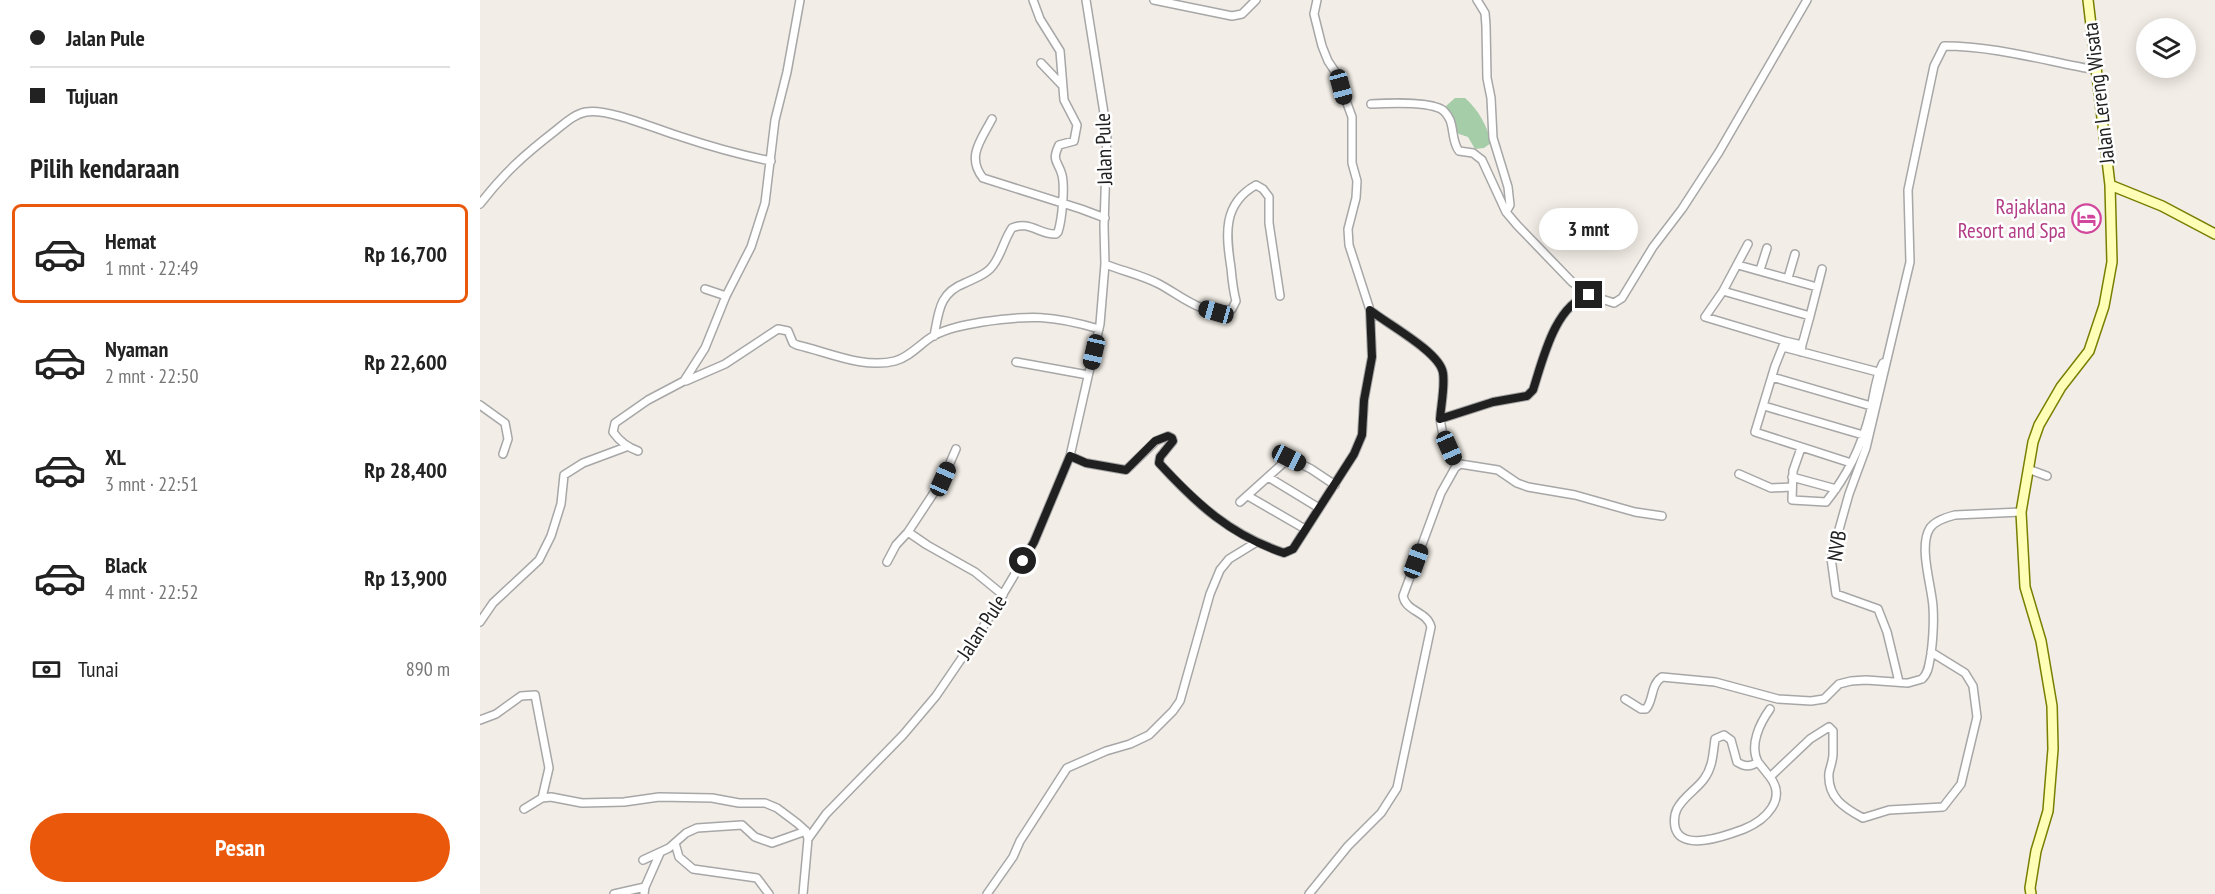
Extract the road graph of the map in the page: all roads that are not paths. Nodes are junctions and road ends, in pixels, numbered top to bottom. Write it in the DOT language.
graph roads {
  1 [pos="800,0"];
  2 [pos="1034,0"];
  3 [pos="1086,0"];
  4 [pos="1154,0"];
  5 [pos="1256,0"];
  6 [pos="1317,0"];
  7 [pos="1477,0"];
  8 [pos="1807,0"];
  9 [pos="2088,0"];
  10 [pos="1041,63"];
  11 [pos="2096,70"];
  12 [pos="1061,84"];
  13 [pos="1371,104"];
  14 [pos="992,119"];
  15 [pos="771,161"];
  16 [pos="2110,185"];
  17 [pos="480,204"];
  18 [pos="1062,204"];
  19 [pos="1506,212"];
  20 [pos="1105,218"];
  21 [pos="2215,234"];
  22 [pos="1748,244"];
  23 [pos="1767,248"];
  24 [pos="1795,254"];
  25 [pos="1105,264"];
  26 [pos="1738,265"];
  27 [pos="1822,269"];
  28 [pos="1760,270"];
  29 [pos="1788,278"];
  30 [pos="1817,287"];
  31 [pos="705,289"];
  32 [pos="1723,291"];
  33 [pos="1589,295"];
  34 [pos="726,296"];
  35 [pos="1280,296"];
  36 [pos="1370,310"];
  37 [pos="1810,316"];
  38 [pos="1099,329"];
  39 [pos="934,336"];
  40 [pos="1784,344"];
  41 [pos="1801,349"];
  42 [pos="1888,354"];
  43 [pos="1016,362"];
  44 [pos="1878,372"];
  45 [pos="1088,375"];
  46 [pos="1772,377"];
  47 [pos="684,381"];
  48 [pos="480,405"];
  49 [pos="1764,406"];
  50 [pos="1871,406"];
  51 [pos="1440,419"];
  52 [pos="1863,435"];
  53 [pos="626,447"];
  54 [pos="1801,448"];
  55 [pos="956,449"];
  56 [pos="638,451"];
  57 [pos="503,454"];
  58 [pos="1070,456"];
  59 [pos="1851,463"];
  60 [pos="1457,465"];
  61 [pos="2028,469"];
  62 [pos="1738,474"];
  63 [pos="2047,476"];
  64 [pos="1268,477"];
  65 [pos="1792,477"];
  66 [pos="1335,485"];
  67 [pos="1791,487"];
  68 [pos="1836,489"];
  69 [pos="1248,496"];
  70 [pos="1240,502"];
  71 [pos="1319,508"];
  72 [pos="2021,512"];
  73 [pos="1662,516"];
  74 [pos="1305,529"];
  75 [pos="908,532"];
  76 [pos="1255,543"];
  77 [pos="887,562"];
  78 [pos="1003,595"];
  79 [pos="480,622"];
  80 [pos="1931,652"];
  81 [pos="1899,682"];
  82 [pos="1625,699"];
  83 [pos="1770,709"];
  84 [pos="482,717"];
  85 [pos="1758,762"];
  86 [pos="1770,777"];
  87 [pos="542,798"];
  88 [pos="524,809"];
  89 [pos="806,831"];
  90 [pos="808,839"];
  91 [pos="675,843"];
  92 [pos="660,853"];
  93 [pos="643,860"];
  94 [pos="644,890"];
  95 [pos="614,894"];
  96 [pos="769,894"];
  97 [pos="803,894"];
  98 [pos="987,894"];
  99 [pos="1309,894"];
  100 [pos="2031,894"];
  1 -- 15 [label="street"];
  2 -- 12 [label="street"];
  3 -- 20 [label="street, Jalan Pule"];
  4 -- 5 [label="street"];
  6 -- 36 [label="street"];
  7 -- 19 [label="street"];
  8 -- 33 [label="street"];
  9 -- 11 [label="street, Jalan Lereng Wisata"];
  10 -- 12 [label="street"];
  11 -- 16 [label="street, Jalan Lereng Wisata"];
  11 -- 42 [label="street"];
  12 -- 18 [label="street"];
  13 -- 19 [label="street"];
  14 -- 18 [label="street"];
  15 -- 17 [label="street"];
  15 -- 34 [label="street"];
  16 -- 21 [label="street"];
  16 -- 61 [label="street, Jalan Lereng Wisata"];
  18 -- 20 [label="street"];
  18 -- 39 [label="street"];
  19 -- 33 [label="street"];
  20 -- 25 [label="street, Jalan Pule"];
  22 -- 26 [label="street"];
  23 -- 28 [label="street"];
  24 -- 29 [label="street"];
  25 -- 35 [label="street"];
  25 -- 38 [label="street, Jalan Pule"];
  26 -- 28 [label="street"];
  26 -- 32 [label="street"];
  27 -- 30 [label="street"];
  28 -- 29 [label="street"];
  29 -- 30 [label="street"];
  30 -- 37 [label="street"];
  31 -- 34 [label="street"];
  32 -- 37 [label="street"];
  32 -- 40 [label="street"];
  33 -- 51 [label="street"];
  34 -- 47 [label="street"];
  36 -- 51 [label="street"];
  36 -- 66 [label="street"];
  37 -- 41 [label="street"];
  38 -- 39 [label="street"];
  38 -- 45 [label="street, Jalan Pule"];
  39 -- 47 [label="street"];
  40 -- 41 [label="street"];
  40 -- 46 [label="street"];
  41 -- 44 [label="street"];
  42 -- 44 [label="street"];
  42 -- 81 [label="street, NVB"];
  43 -- 45 [label="street"];
  44 -- 50 [label="street"];
  45 -- 58 [label="street, Jalan Pule"];
  46 -- 49 [label="street"];
  46 -- 50 [label="street"];
  47 -- 53 [label="street"];
  48 -- 57 [label="street"];
  49 -- 52 [label="street"];
  49 -- 54 [label="street"];
  50 -- 52 [label="street"];
  51 -- 60 [label="street"];
  52 -- 59 [label="street"];
  53 -- 56 [label="street"];
  53 -- 79 [label="street"];
  54 -- 59 [label="street"];
  54 -- 65 [label="street"];
  55 -- 75 [label="street"];
  58 -- 76 [label="street"];
  58 -- 78 [label="street, Jalan Pule"];
  59 -- 68 [label="street"];
  60 -- 73 [label="street"];
  60 -- 99 [label="street"];
  61 -- 63 [label="street"];
  61 -- 72 [label="street, Jalan Lereng Wisata"];
  62 -- 67 [label="street"];
  64 -- 66 [label="street"];
  64 -- 69 [label="street"];
  64 -- 71 [label="street"];
  65 -- 67 [label="street"];
  65 -- 68 [label="street"];
  66 -- 71 [label="street"];
  67 -- 68 [label="street"];
  69 -- 70 [label="street"];
  69 -- 74 [label="street"];
  71 -- 74 [label="street"];
  72 -- 80 [label="street"];
  72 -- 100 [label="street, Jalan Lereng Wisata"];
  74 -- 76 [label="street"];
  75 -- 77 [label="street"];
  75 -- 78 [label="street"];
  76 -- 98 [label="street"];
  78 -- 90 [label="street, Jalan Pule"];
  80 -- 81 [label="street"];
  80 -- 86 [label="street"];
  81 -- 82 [label="street"];
  83 -- 85 [label="street"];
  84 -- 87 [label="street"];
  85 -- 86 [label="street"];
  85 -- 86 [label="street"];
  87 -- 88 [label="street"];
  87 -- 89 [label="street"];
  89 -- 90 [label="street"];
  89 -- 91 [label="street"];
  90 -- 97 [label="street"];
  91 -- 92 [label="street"];
  91 -- 96 [label="street"];
  92 -- 93 [label="street"];
  92 -- 94 [label="street"];
  94 -- 95 [label="street"];
}
